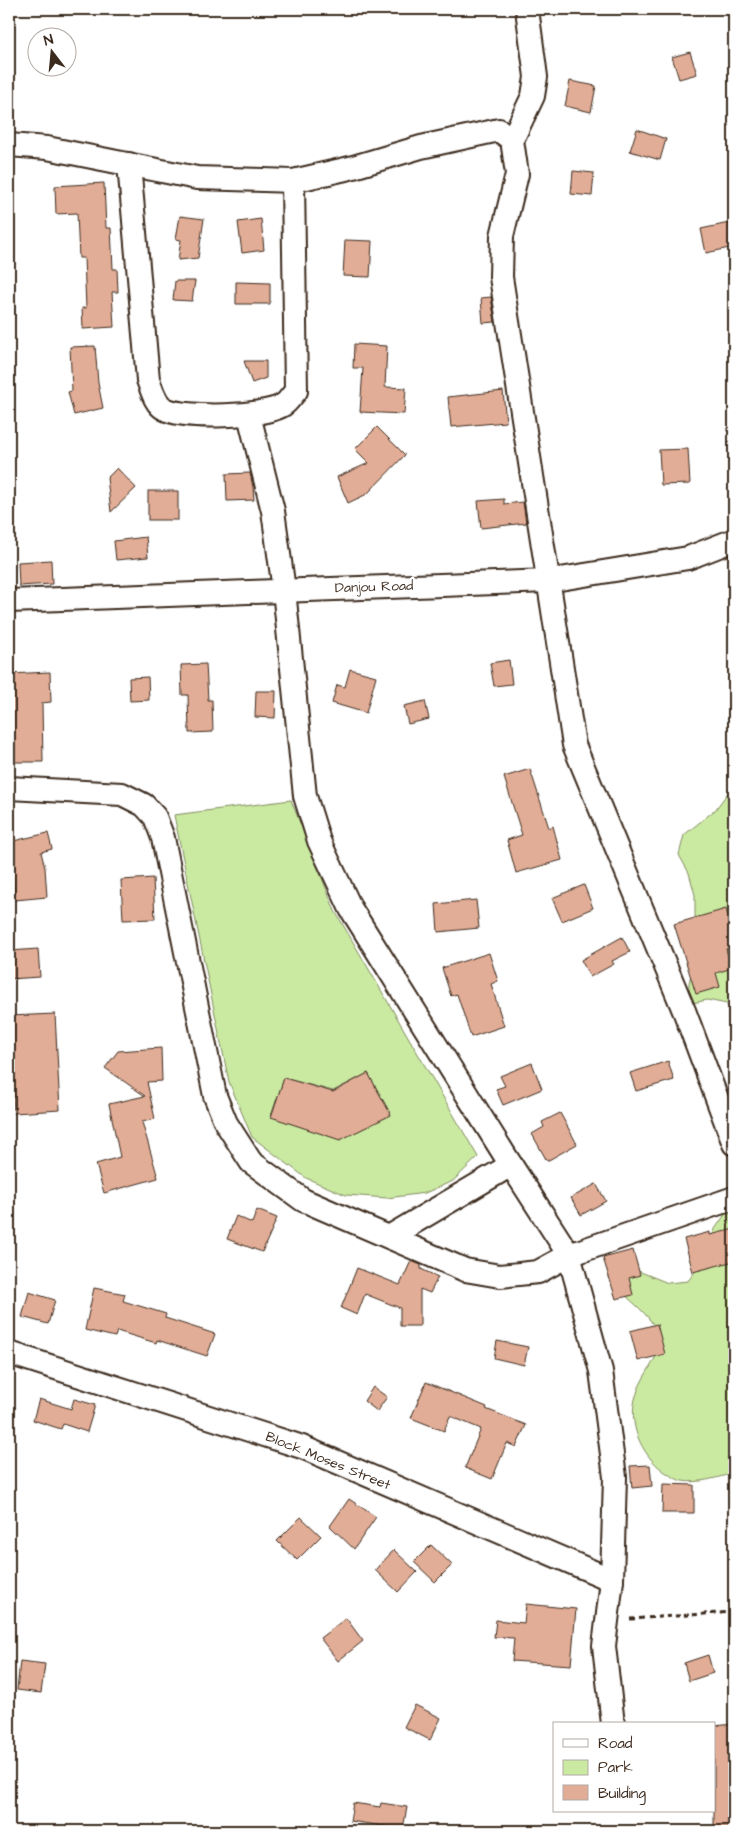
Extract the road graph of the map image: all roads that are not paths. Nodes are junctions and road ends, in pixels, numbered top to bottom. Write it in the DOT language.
graph roads {
  1 [pos="527,9"];
  2 [pos="512,140"];
  3 [pos="9,145"];
  4 [pos="129,164"];
  5 [pos="293,181"];
  6 [pos="249,415"];
  7 [pos="734,540"];
  8 [pos="548,581"];
  9 [pos="284,590"];
  10 [pos="9,601"];
  11 [pos="9,788"];
  12 [pos="734,1144"];
  13 [pos="511,1166"];
  14 [pos="734,1198"];
  15 [pos="390,1237"];
  16 [pos="569,1255"];
  17 [pos="9,1353"];
  18 [pos="612,1580"];
  19 [pos="613,1722"];
  1 -- 2 [label="street"];
  2 -- 5 [label="street"];
  2 -- 8 [label="street"];
  3 -- 4 [label="street"];
  4 -- 5 [label="street"];
  4 -- 6 [label="street"];
  5 -- 6 [label="street"];
  6 -- 9 [label="street"];
  7 -- 8 [label="street, Danjou Road"];
  8 -- 9 [label="street, Danjou Road"];
  8 -- 12 [label="street"];
  9 -- 10 [label="street, Danjou Road"];
  9 -- 13 [label="street"];
  11 -- 15 [label="street"];
  13 -- 15 [label="street"];
  13 -- 16 [label="street"];
  14 -- 16 [label="street"];
  15 -- 16 [label="street"];
  16 -- 18 [label="street"];
  17 -- 18 [label="street, Block Moses Street"];
  18 -- 19 [label="street"];
}
